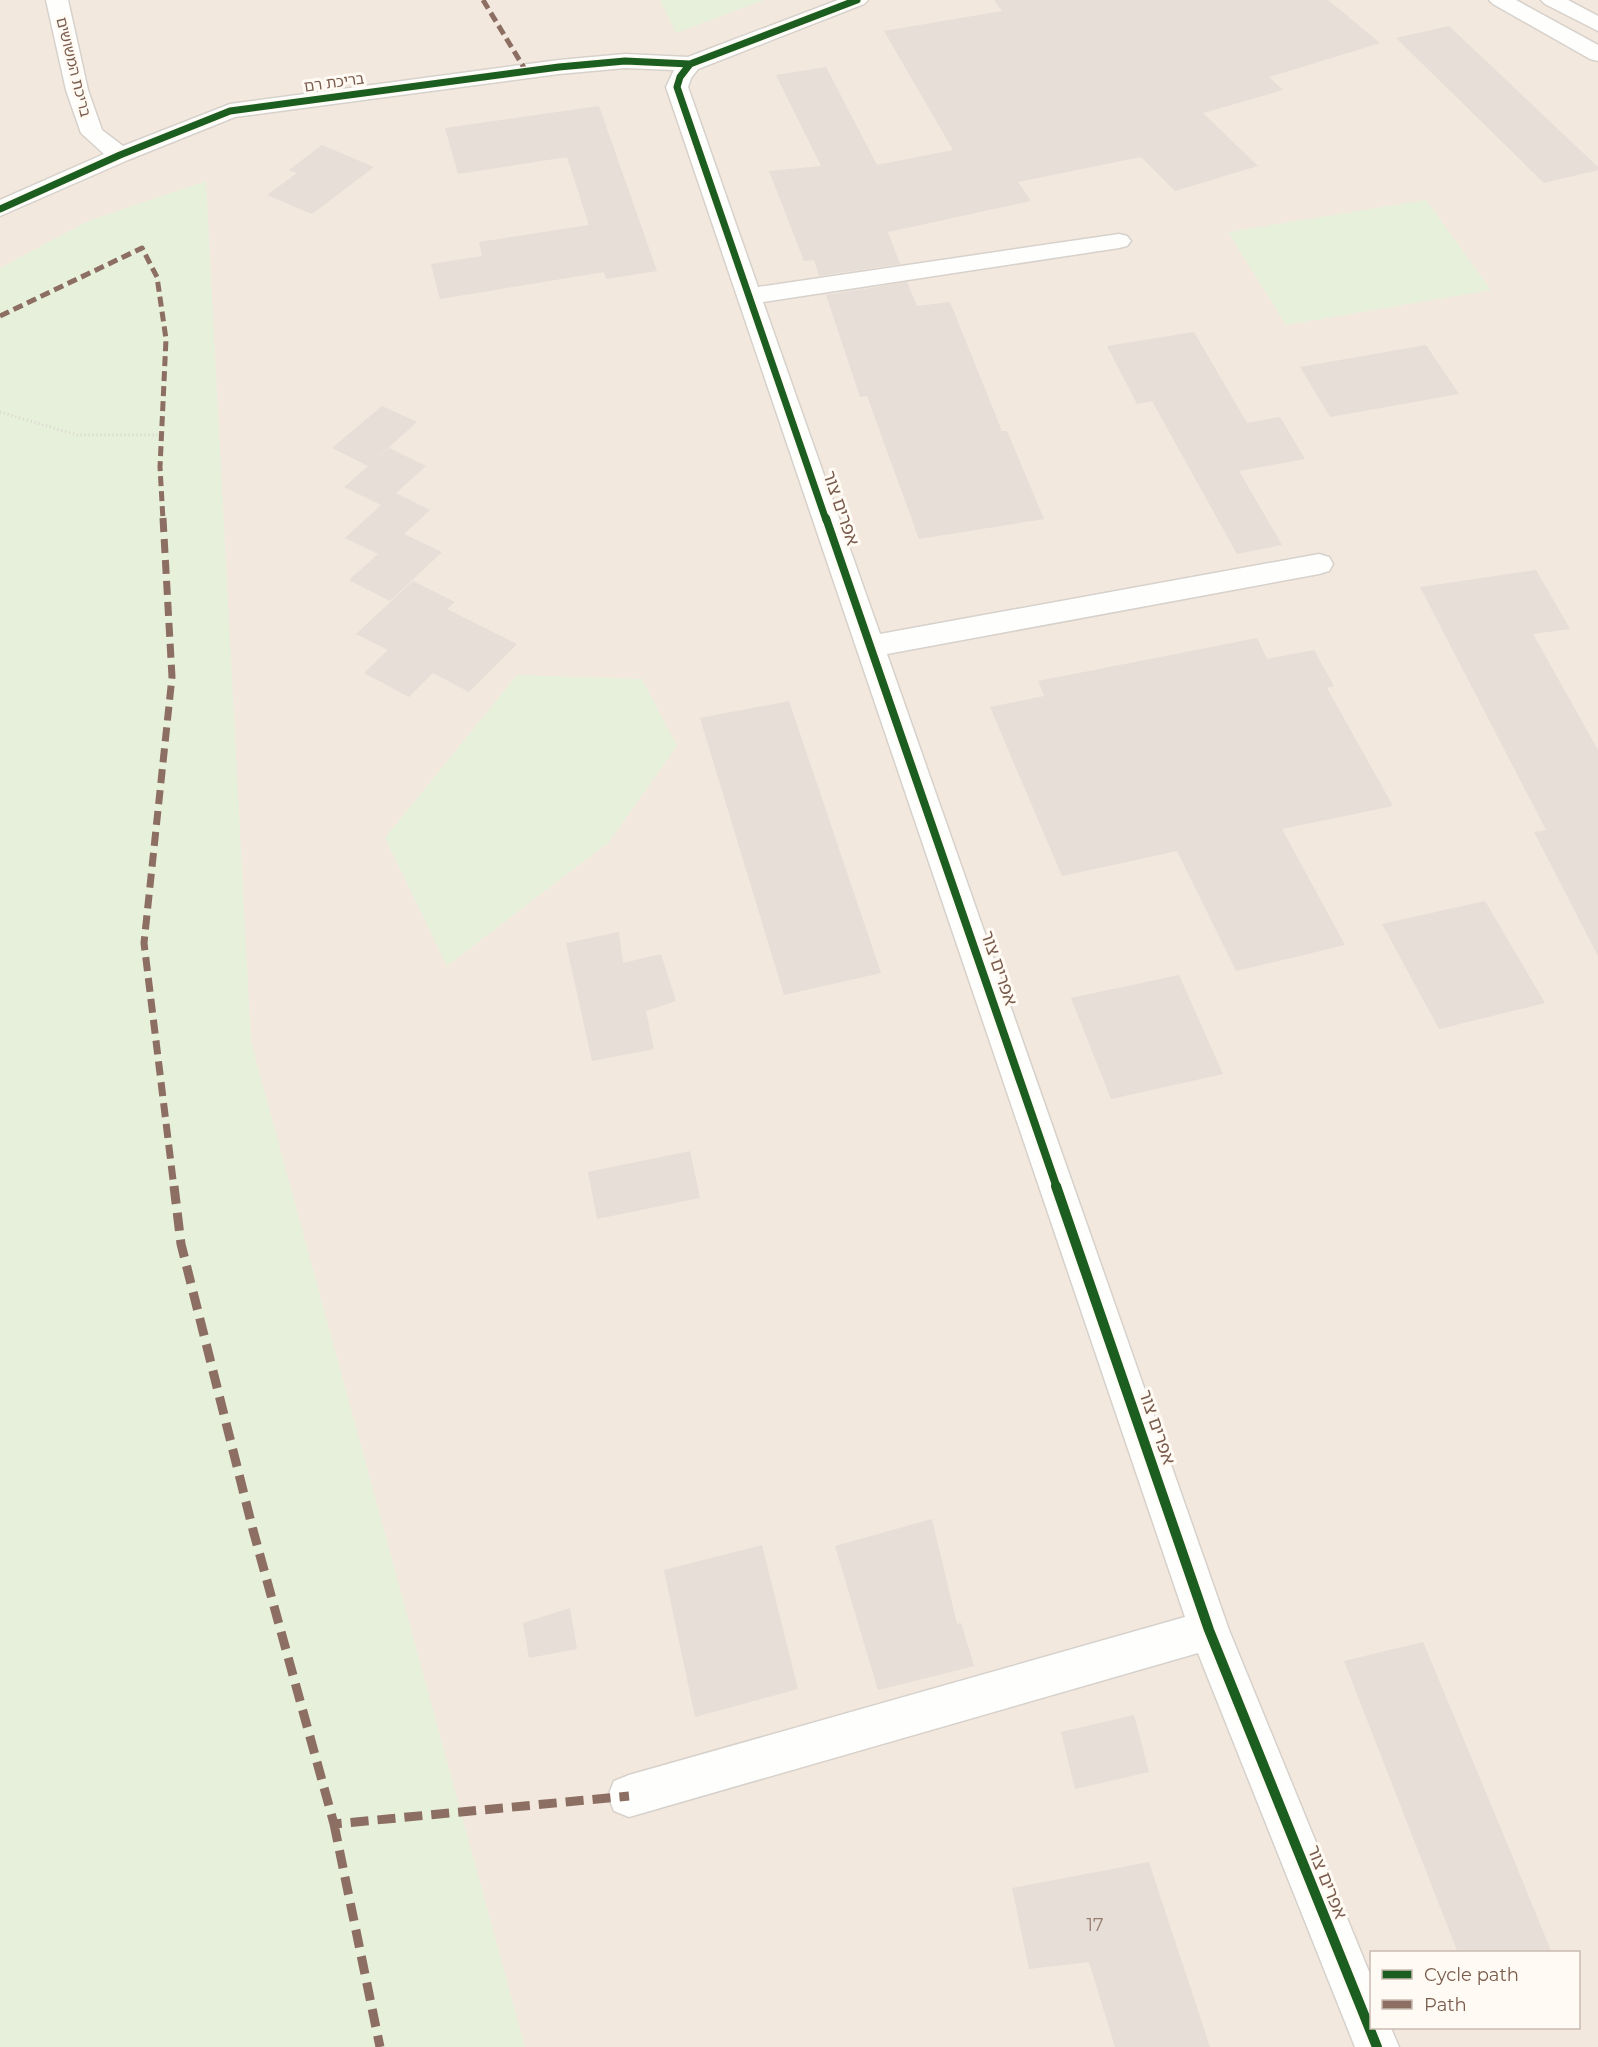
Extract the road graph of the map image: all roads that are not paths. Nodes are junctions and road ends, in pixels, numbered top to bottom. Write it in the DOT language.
graph roads {
  1 [pos="57,0"];
  2 [pos="857,0"];
  3 [pos="1500,0"];
  4 [pos="1552,0"];
  5 [pos="1598,25"];
  6 [pos="1598,54"];
  7 [pos="690,64"];
  8 [pos="120,155"];
  9 [pos="0,209"];
  10 [pos="1119,241"];
  11 [pos="750,296"];
  12 [pos="1319,564"];
  13 [pos="872,646"];
  14 [pos="1209,1630"];
  15 [pos="629,1796"];
  16 [pos="1377,2047"];
  1 -- 8 [label="street, בריכת המשושים"];
  2 -- 7 [label="street"];
  3 -- 6 [label="street"];
  4 -- 5 [label="street"];
  7 -- 8 [label="street, בריכת רם"];
  7 -- 11 [label="street, אפרים צור"];
  8 -- 9 [label="street, בריכת רם"];
  10 -- 11 [label="street"];
  11 -- 13 [label="street, אפרים צור"];
  12 -- 13 [label="street"];
  13 -- 14 [label="street, אפרים צור"];
  14 -- 15 [label="street"];
  14 -- 16 [label="street, אפרים צור"];
}
